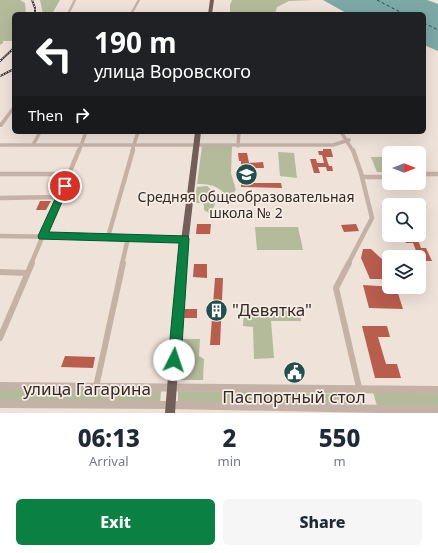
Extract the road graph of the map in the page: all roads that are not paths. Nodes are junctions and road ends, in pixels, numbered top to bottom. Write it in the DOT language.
graph roads {
  1 [pos="75,0"];
  2 [pos="139,0"];
  3 [pos="212,0"];
  4 [pos="69,12"];
  5 [pos="132,12"];
  6 [pos="210,12"];
  7 [pos="12,110"];
  8 [pos="0,126"];
  9 [pos="39,134"];
  10 [pos="85,134"];
  11 [pos="137,134"];
  12 [pos="198,134"];
  13 [pos="239,134"];
  14 [pos="343,134"];
  15 [pos="349,140"];
  16 [pos="0,145"];
  17 [pos="33,145"];
  18 [pos="81,146"];
  19 [pos="134,146"];
  20 [pos="197,146"];
  21 [pos="238,146"];
  22 [pos="0,174"];
  23 [pos="70,174"];
  24 [pos="426,174"];
  25 [pos="438,174"];
  26 [pos="382,176"];
  27 [pos="362,177"];
  28 [pos="60,197"];
  29 [pos="0,198"];
  30 [pos="0,236"];
  31 [pos="43,236"];
  32 [pos="108,237"];
  33 [pos="128,238"];
  34 [pos="184,239"];
  35 [pos="0,272"];
  36 [pos="27,273"];
  37 [pos="2,330"];
  38 [pos="0,338"];
  39 [pos="0,386"];
  40 [pos="96,386"];
  41 [pos="172,387"];
  42 [pos="360,390"];
  43 [pos="438,390"];
  44 [pos="0,404"];
  45 [pos="364,408"];
  46 [pos="170,409"];
  47 [pos="438,410"];
  1 -- 4 [label="street"];
  2 -- 5 [label="street"];
  3 -- 6 [label="main road"];
  7 -- 8 [label="street"];
  9 -- 17 [label="street"];
  10 -- 18 [label="street"];
  11 -- 19 [label="street"];
  12 -- 20 [label="main road"];
  13 -- 21 [label="street"];
  14 -- 15 [label="street"];
  15 -- 21 [label="street"];
  15 -- 27 [label="street"];
  16 -- 17 [label="street"];
  17 -- 18 [label="street"];
  18 -- 19 [label="street"];
  18 -- 23 [label="street"];
  19 -- 20 [label="street"];
  19 -- 32 [label="street"];
  20 -- 21 [label="street"];
  20 -- 34 [label="main road"];
  22 -- 23 [label="street"];
  23 -- 28 [label="street"];
  24 -- 25 [label="street"];
  26 -- 27 [label="street"];
  27 -- 42 [label="street"];
  28 -- 29 [label="street"];
  28 -- 31 [label="street"];
  30 -- 31 [label="street"];
  31 -- 32 [label="street"];
  31 -- 36 [label="street"];
  32 -- 33 [label="street"];
  33 -- 34 [label="street"];
  33 -- 40 [label="street"];
  34 -- 41 [label="main road"];
  35 -- 36 [label="street"];
  36 -- 37 [label="street"];
  37 -- 38 [label="street"];
  39 -- 40 [label="street, улица Гагарина"];
  40 -- 41 [label="street, улица Гагарина"];
  41 -- 42 [label="street, улица Гагарина"];
  41 -- 46 [label="main road"];
  42 -- 43 [label="street, улица Гагарина"];
  42 -- 45 [label="street"];
  44 -- 46 [label="street, улица Гагарина"];
  45 -- 46 [label="street, улица Гагарина"];
  45 -- 47 [label="street, улица Гагарина"];
}
